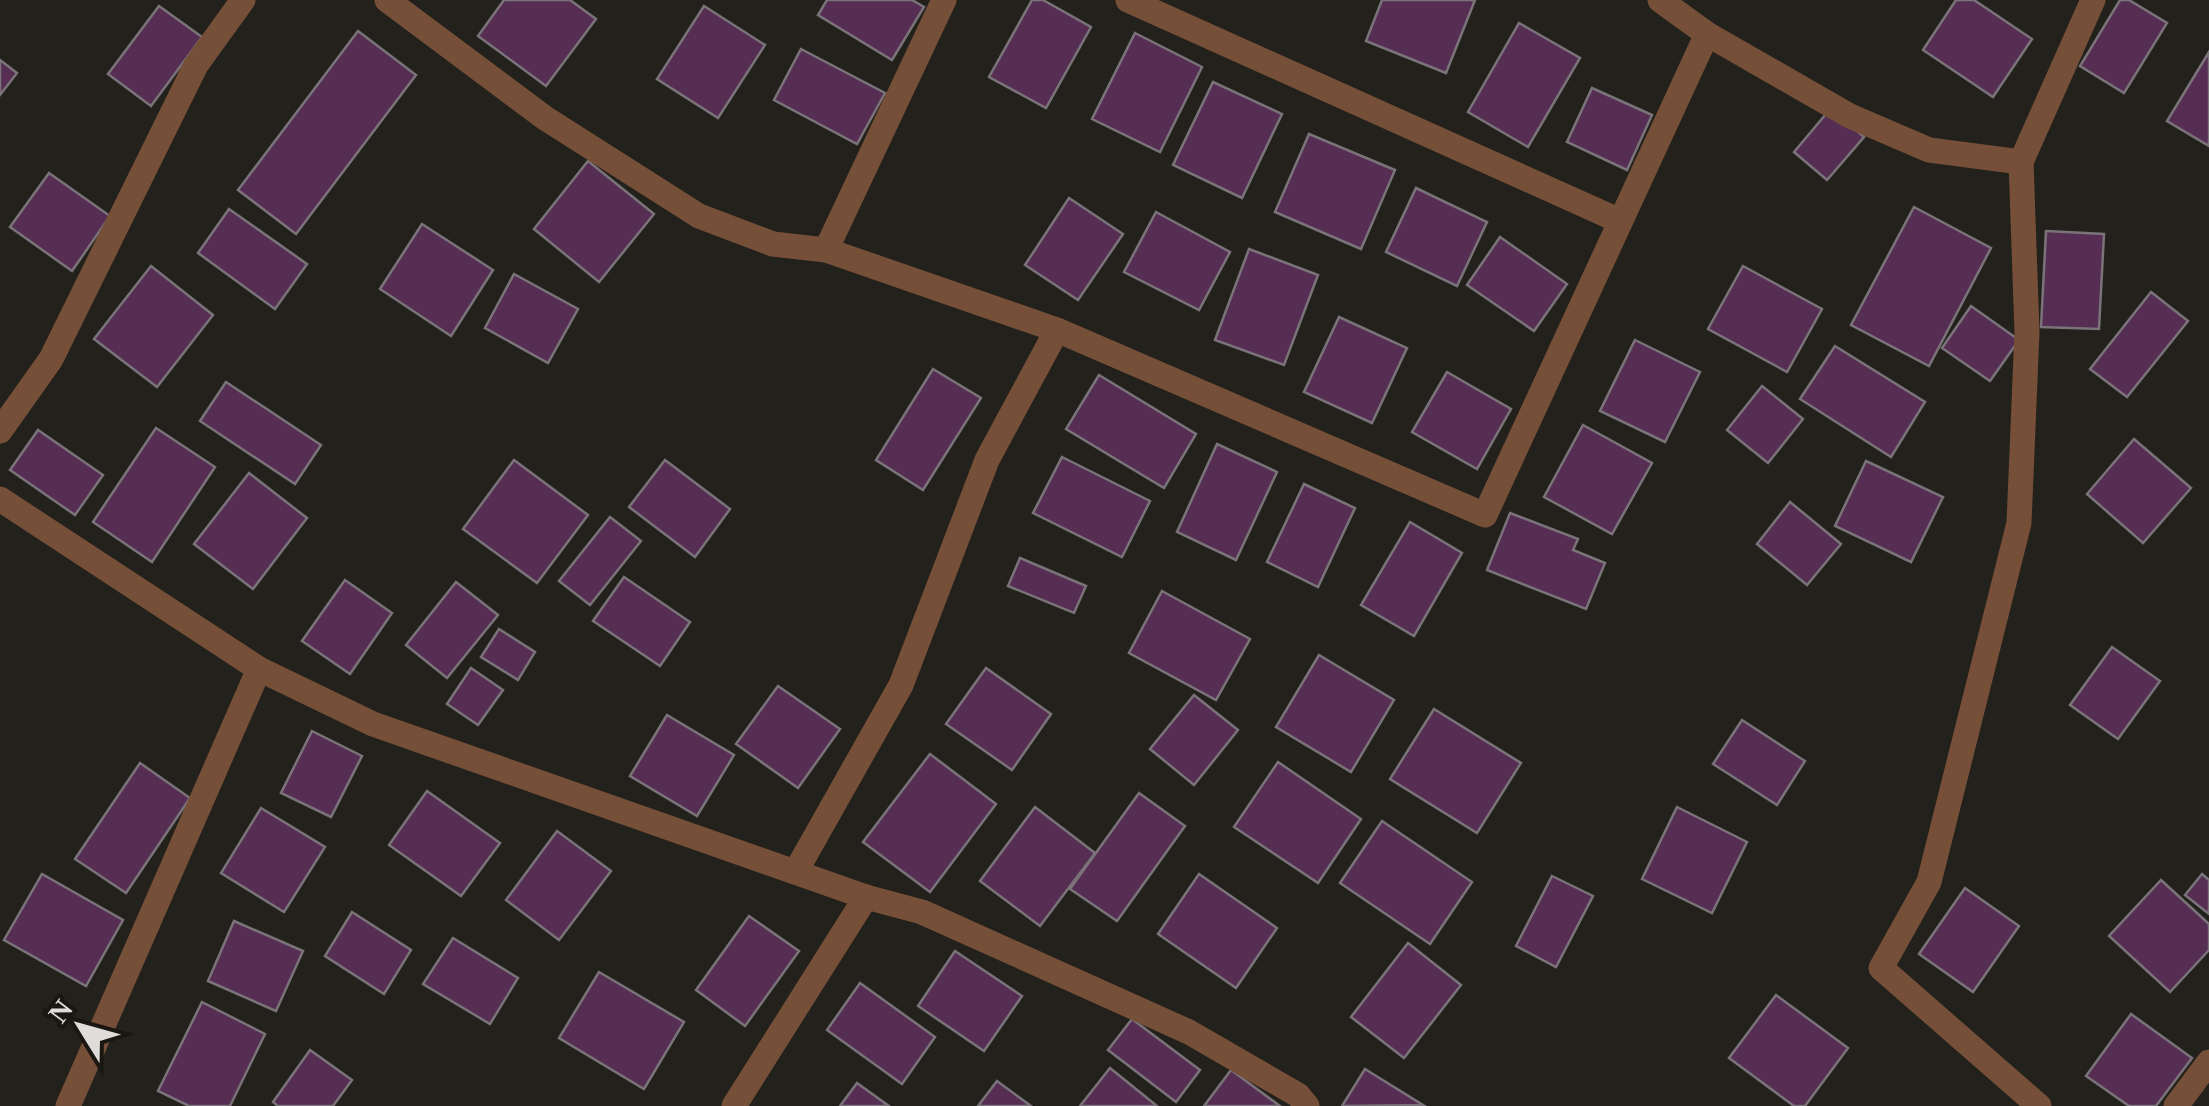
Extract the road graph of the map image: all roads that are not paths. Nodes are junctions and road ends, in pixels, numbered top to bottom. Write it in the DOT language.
graph roads {
  1 [pos="243,0"];
  2 [pos="387,0"];
  3 [pos="944,0"];
  4 [pos="1128,0"];
  5 [pos="1660,0"];
  6 [pos="2093,0"];
  7 [pos="1707,34"];
  8 [pos="2021,162"];
  9 [pos="1620,221"];
  10 [pos="826,250"];
  11 [pos="1057,330"];
  12 [pos="0,431"];
  13 [pos="0,499"];
  14 [pos="260,669"];
  15 [pos="796,870"];
  16 [pos="866,897"];
  17 [pos="2209,1062"];
  18 [pos="68,1106"];
  19 [pos="734,1106"];
  20 [pos="1307,1106"];
  21 [pos="2039,1106"];
  22 [pos="2176,1106"];
  1 -- 12 [label="street"];
  2 -- 10 [label="street"];
  3 -- 10 [label="street"];
  4 -- 9 [label="street"];
  5 -- 7 [label="street"];
  6 -- 8 [label="street"];
  7 -- 8 [label="street"];
  7 -- 9 [label="street"];
  8 -- 21 [label="street"];
  9 -- 11 [label="street"];
  10 -- 11 [label="street"];
  11 -- 15 [label="street"];
  13 -- 14 [label="street"];
  14 -- 15 [label="street"];
  14 -- 18 [label="street"];
  15 -- 16 [label="street"];
  16 -- 19 [label="street"];
  16 -- 20 [label="street"];
  17 -- 22 [label="street"];
}
